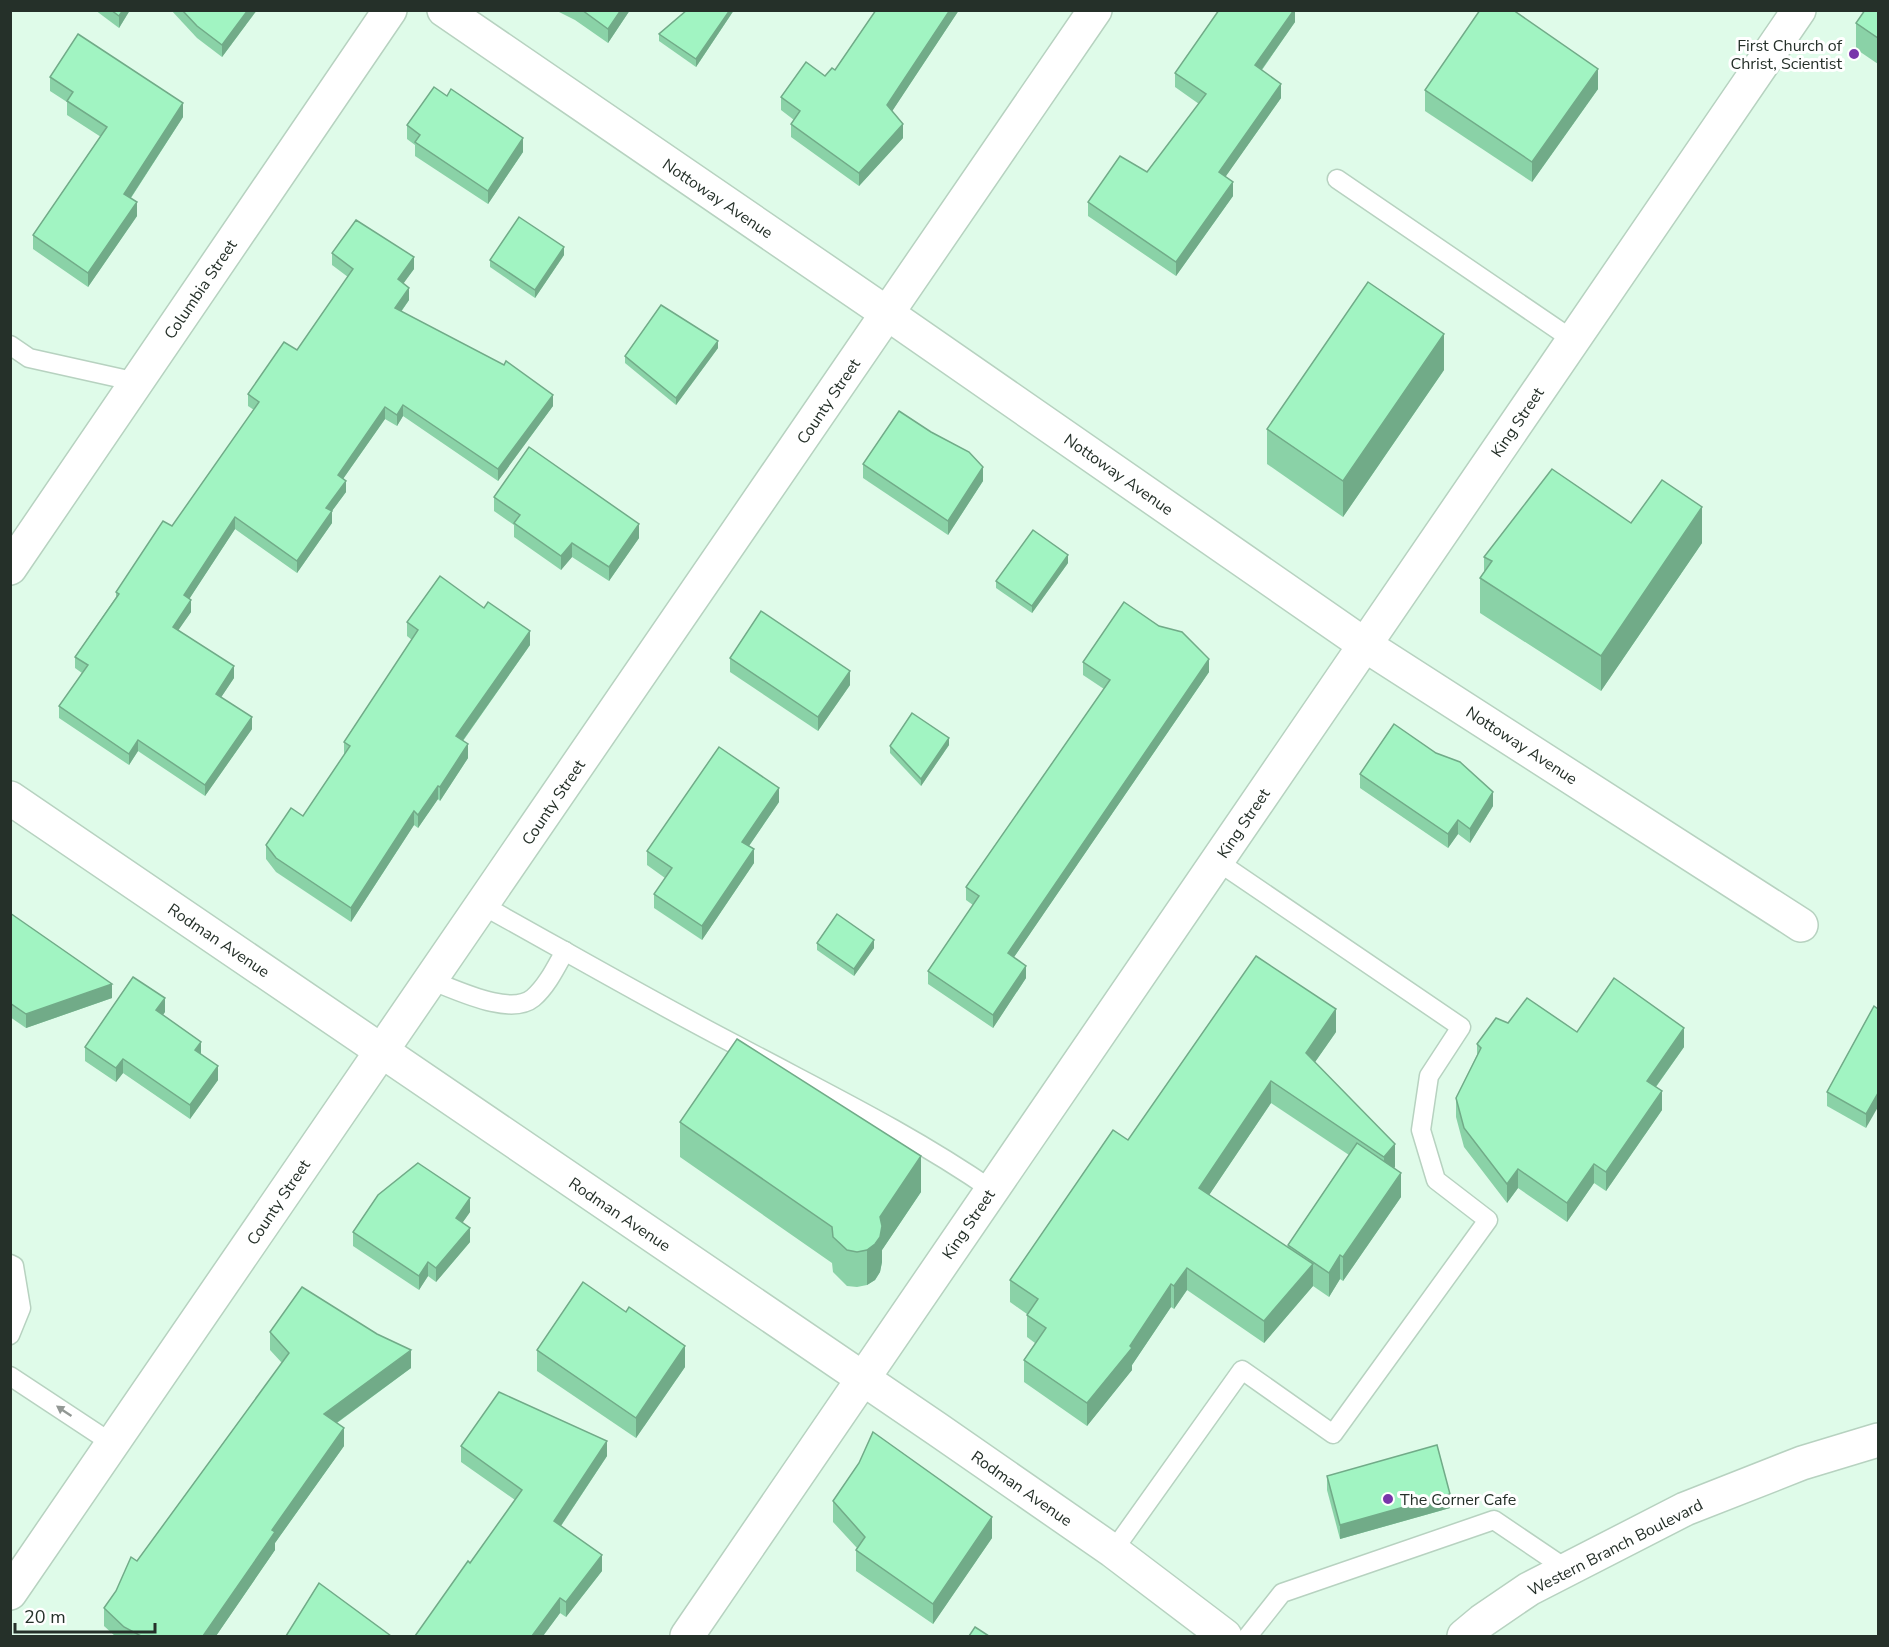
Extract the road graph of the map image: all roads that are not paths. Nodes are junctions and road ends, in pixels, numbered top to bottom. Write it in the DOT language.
graph roads {
  1 [pos="390,10"];
  2 [pos="444,10"];
  3 [pos="1095,10"];
  4 [pos="1799,10"];
  5 [pos="1337,178"];
  6 [pos="888,314"];
  7 [pos="1573,340"];
  8 [pos="10,345"];
  9 [pos="137,382"];
  10 [pos="10,568"];
  11 [pos="1365,645"];
  12 [pos="10,798"];
  13 [pos="1217,861"];
  14 [pos="482,905"];
  15 [pos="1801,925"];
  16 [pos="565,951"];
  17 [pos="430,980"];
  18 [pos="381,1052"];
  19 [pos="992,1190"];
  20 [pos="10,1264"];
  21 [pos="10,1335"];
  22 [pos="10,1376"];
  23 [pos="862,1378"];
  24 [pos="1878,1440"];
  25 [pos="112,1444"];
  26 [pos="1113,1551"];
  27 [pos="1568,1570"];
  28 [pos="10,1593"];
  29 [pos="687,1636"];
  30 [pos="1225,1636"];
  31 [pos="1248,1636"];
  32 [pos="1464,1636"];
  1 -- 9 [label="street, Columbia Street"];
  2 -- 6 [label="street, Nottoway Avenue"];
  3 -- 6 [label="street, County Street"];
  4 -- 7 [label="street, King Street"];
  5 -- 7 [label="lane"];
  6 -- 11 [label="street, Nottoway Avenue"];
  6 -- 14 [label="street, County Street"];
  7 -- 11 [label="street, King Street"];
  8 -- 9 [label="lane"];
  9 -- 10 [label="street, Columbia Street"];
  11 -- 13 [label="street, King Street"];
  11 -- 15 [label="street, Nottoway Avenue"];
  12 -- 18 [label="street, Rodman Avenue"];
  13 -- 19 [label="street, King Street"];
  13 -- 26 [label="lane"];
  14 -- 16 [label="lane"];
  14 -- 17 [label="street, County Street"];
  16 -- 17 [label="lane"];
  16 -- 19 [label="lane"];
  17 -- 18 [label="street, County Street"];
  18 -- 23 [label="street, Rodman Avenue"];
  18 -- 25 [label="street, County Street"];
  19 -- 23 [label="street, King Street"];
  20 -- 21 [label="lane"];
  25 -- 22 [label="lane, one-way"];
  23 -- 26 [label="street, Rodman Avenue"];
  23 -- 29 [label="street, King Street"];
  24 -- 27 [label="street, Western Branch Boulevard"];
  25 -- 28 [label="street, County Street"];
  26 -- 30 [label="street, Rodman Avenue"];
  27 -- 31 [label="lane"];
  27 -- 32 [label="street, Western Branch Boulevard"];
}
